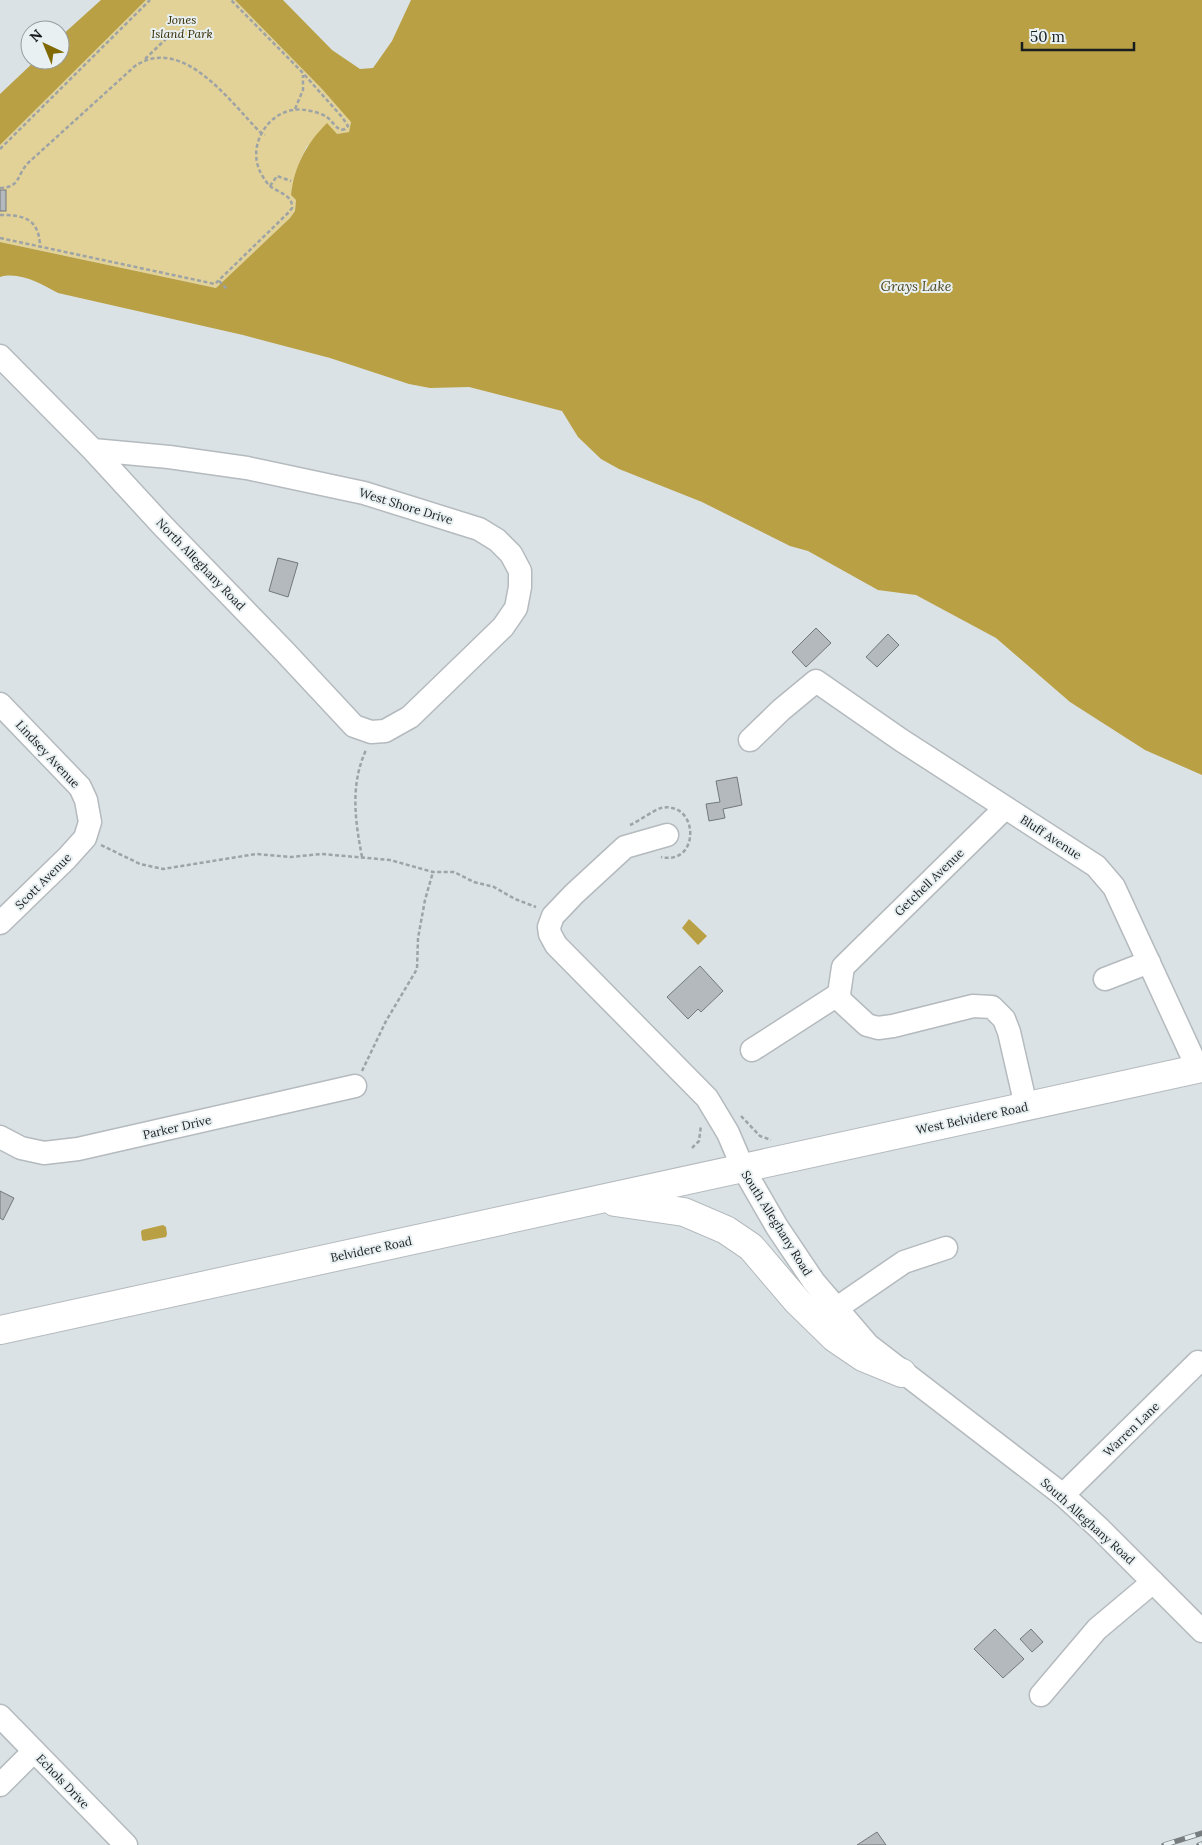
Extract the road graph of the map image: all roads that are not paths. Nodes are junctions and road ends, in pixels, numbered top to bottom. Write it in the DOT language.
graph roads {
  1 [pos="0,356"];
  2 [pos="93,450"];
  3 [pos="0,704"];
  4 [pos="371,732"];
  5 [pos="750,740"];
  6 [pos="1005,808"];
  7 [pos="668,835"];
  8 [pos="86,838"];
  9 [pos="0,923"];
  10 [pos="1149,962"];
  11 [pos="1105,979"];
  12 [pos="838,994"];
  13 [pos="752,1050"];
  14 [pos="1200,1068"];
  15 [pos="355,1086"];
  16 [pos="1026,1106"];
  17 [pos="0,1137"];
  18 [pos="742,1168"];
  19 [pos="599,1199"];
  20 [pos="946,1248"];
  21 [pos="837,1308"];
  22 [pos="0,1330"];
  23 [pos="1198,1362"];
  24 [pos="902,1373"];
  25 [pos="1063,1495"];
  26 [pos="1153,1582"];
  27 [pos="1202,1631"];
  28 [pos="1040,1695"];
  29 [pos="0,1716"];
  30 [pos="34,1751"];
  31 [pos="0,1785"];
  32 [pos="126,1845"];
  1 -- 2 [label="street, North Alleghany Road"];
  2 -- 4 [label="street, North Alleghany Road"];
  2 -- 4 [label="street, West Shore Drive"];
  3 -- 8 [label="street, Lindsey Avenue"];
  5 -- 6 [label="street, Bluff Avenue"];
  6 -- 10 [label="street, Bluff Avenue"];
  6 -- 12 [label="street, Getchell Avenue"];
  7 -- 18 [label="street, South Alleghany Road"];
  8 -- 9 [label="street, Scott Avenue"];
  10 -- 11 [label="street"];
  10 -- 14 [label="street, Bluff Avenue"];
  12 -- 13 [label="street"];
  12 -- 16 [label="street"];
  14 -- 16 [label="main road, West Belvidere Road"];
  15 -- 17 [label="street, Parker Drive"];
  16 -- 18 [label="main road, West Belvidere Road"];
  18 -- 19 [label="main road, Belvidere Road"];
  18 -- 21 [label="street, South Alleghany Road"];
  19 -- 22 [label="main road, Belvidere Road"];
  19 -- 24 [label="main road"];
  20 -- 21 [label="street"];
  21 -- 24 [label="street, South Alleghany Road"];
  23 -- 25 [label="street, Warren Lane"];
  24 -- 25 [label="street, South Alleghany Road"];
  25 -- 26 [label="street, South Alleghany Road"];
  26 -- 27 [label="street, South Alleghany Road"];
  26 -- 28 [label="street"];
  29 -- 30 [label="street, Echols Drive"];
  30 -- 31 [label="street"];
  30 -- 32 [label="street, Echols Drive"];
}
